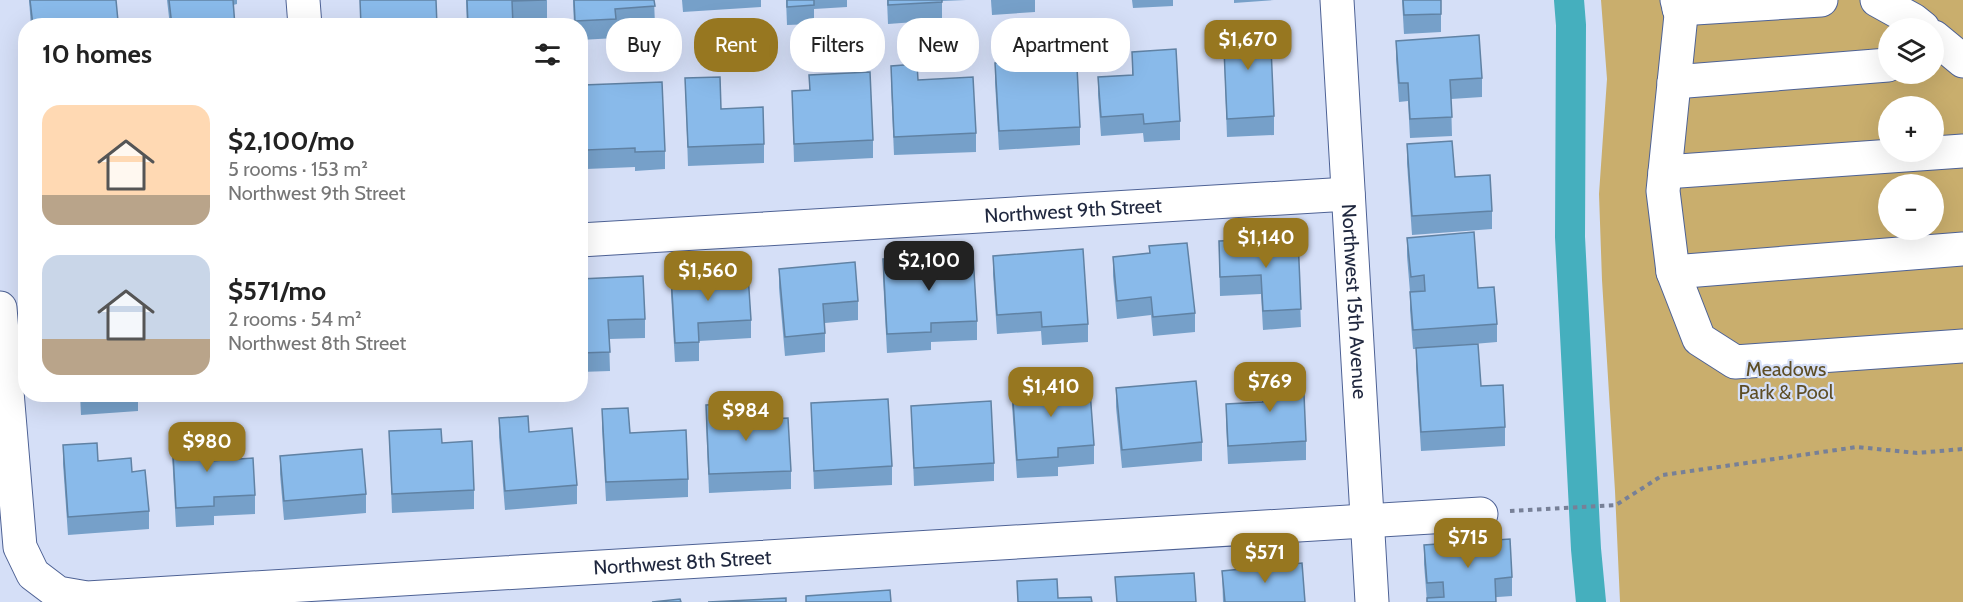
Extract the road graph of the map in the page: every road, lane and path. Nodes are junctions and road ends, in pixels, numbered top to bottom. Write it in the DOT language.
graph roads {
  1 [pos="303,0"];
  2 [pos="1337,0"];
  3 [pos="1821,0"];
  4 [pos="1877,0"];
  5 [pos="1678,4"];
  6 [pos="304,18"];
  7 [pos="1909,18"];
  8 [pos="1878,66"];
  9 [pos="1674,82"];
  10 [pos="1963,151"];
  11 [pos="1665,172"];
  12 [pos="1348,194"];
  13 [pos="588,240"];
  14 [pos="1963,249"];
  15 [pos="1673,272"];
  16 [pos="0,308"];
  17 [pos="1963,346"];
  18 [pos="1963,449"];
  19 [pos="1537,509"];
  20 [pos="1481,514"];
  21 [pos="1368,522"];
  22 [pos="1372,602"];
  1 -- 6 [label="street"];
  2 -- 12 [label="street, Northwest 15th Avenue"];
  3 -- 5 [label="street"];
  4 -- 7 [label="street"];
  5 -- 9 [label="street"];
  8 -- 9 [label="street"];
  9 -- 11 [label="street"];
  10 -- 11 [label="street"];
  11 -- 15 [label="street"];
  12 -- 13 [label="street, Northwest 9th Street"];
  12 -- 21 [label="street, Northwest 15th Avenue"];
  14 -- 15 [label="street"];
  15 -- 17 [label="street"];
  16 -- 21 [label="street, Northwest 8th Street"];
  18 -- 19 [label="path"];
  20 -- 21 [label="street, Northwest 8th Street"];
  21 -- 22 [label="street, Northwest 15th Avenue"];
}
